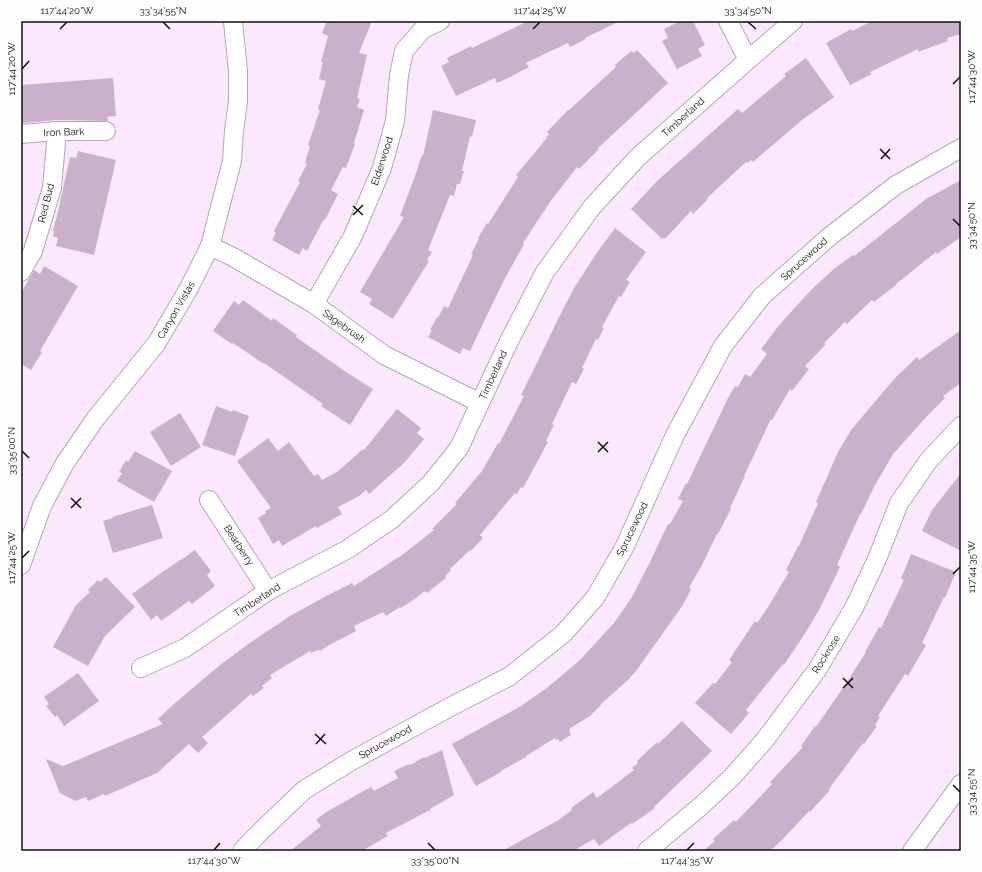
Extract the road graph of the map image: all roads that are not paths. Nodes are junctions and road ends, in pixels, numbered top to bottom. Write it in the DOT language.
graph roads {
  1 [pos="233,21"];
  2 [pos="440,21"];
  3 [pos="728,21"];
  4 [pos="794,21"];
  5 [pos="748,60"];
  6 [pos="57,131"];
  7 [pos="106,131"];
  8 [pos="21,134"];
  9 [pos="961,148"];
  10 [pos="210,246"];
  11 [pos="21,272"];
  12 [pos="314,304"];
  13 [pos="480,403"];
  14 [pos="961,426"];
  15 [pos="209,500"];
  16 [pos="21,565"];
  17 [pos="268,591"];
  18 [pos="141,668"];
  19 [pos="961,784"];
  20 [pos="242,851"];
  21 [pos="647,851"];
  22 [pos="912,851"];
  1 -- 10 [label="street, Canyon Vistas"];
  2 -- 12 [label="street, Elderwood"];
  3 -- 5 [label="street"];
  4 -- 5 [label="street, Timberland"];
  5 -- 13 [label="street, Timberland"];
  6 -- 7 [label="street, Iron Bark"];
  6 -- 8 [label="street, Iron Bark"];
  6 -- 11 [label="street, Red Bud"];
  9 -- 20 [label="street, Sprucewood"];
  10 -- 12 [label="street, Sagebrush"];
  10 -- 16 [label="street, Canyon Vistas"];
  12 -- 13 [label="street, Sagebrush"];
  13 -- 17 [label="street, Timberland"];
  14 -- 21 [label="street, Rockrose"];
  15 -- 17 [label="street, Bearberry"];
  17 -- 18 [label="street, Timberland"];
  19 -- 22 [label="street"];
}
